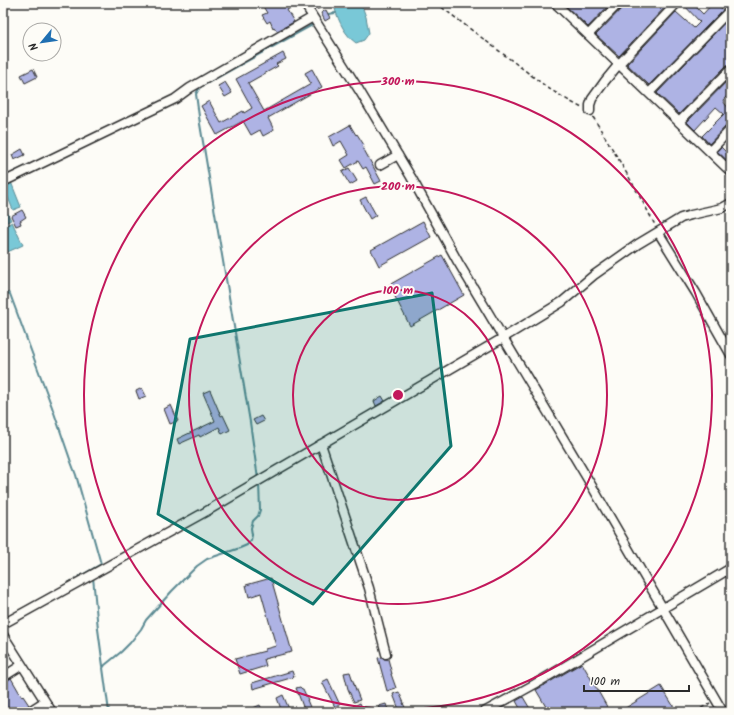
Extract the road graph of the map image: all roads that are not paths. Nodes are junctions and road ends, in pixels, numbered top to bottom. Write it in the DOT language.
graph roads {
  1 [pos="304,3"];
  2 [pos="619,3"];
  3 [pos="677,3"];
  4 [pos="559,4"];
  5 [pos="731,9"];
  6 [pos="311,15"];
  7 [pos="588,35"];
  8 [pos="618,64"];
  9 [pos="731,69"];
  10 [pos="649,93"];
  11 [pos="590,111"];
  12 [pos="679,122"];
  13 [pos="731,129"];
  14 [pos="710,151"];
  15 [pos="398,155"];
  16 [pos="380,165"];
  17 [pos="731,172"];
  18 [pos="3,182"];
  19 [pos="731,203"];
  20 [pos="658,232"];
  21 [pos="503,338"];
  22 [pos="731,355"];
  23 [pos="321,444"];
  24 [pos="731,568"];
  25 [pos="663,608"];
  26 [pos="3,624"];
  27 [pos="3,635"];
  28 [pos="386,654"];
  29 [pos="22,665"];
  30 [pos="3,678"];
  31 [pos="44,701"];
  32 [pos="28,712"];
  33 [pos="52,712"];
  34 [pos="484,712"];
  35 [pos="723,712"];
  1 -- 6 [label="street"];
  2 -- 7 [label="street"];
  3 -- 8 [label="street"];
  4 -- 7 [label="street"];
  5 -- 10 [label="street"];
  6 -- 15 [label="street"];
  6 -- 18 [label="street"];
  7 -- 8 [label="street"];
  8 -- 10 [label="street"];
  8 -- 11 [label="street"];
  9 -- 12 [label="street"];
  10 -- 12 [label="street"];
  12 -- 14 [label="street"];
  13 -- 14 [label="street"];
  14 -- 17 [label="street"];
  15 -- 16 [label="street"];
  15 -- 21 [label="street"];
  19 -- 20 [label="street"];
  20 -- 21 [label="street"];
  20 -- 22 [label="street"];
  21 -- 23 [label="street"];
  21 -- 25 [label="street"];
  23 -- 26 [label="street"];
  23 -- 28 [label="street"];
  24 -- 25 [label="street"];
  25 -- 34 [label="street"];
  25 -- 35 [label="street"];
  27 -- 29 [label="street"];
  29 -- 30 [label="street"];
  29 -- 31 [label="street"];
  31 -- 32 [label="street"];
  31 -- 33 [label="street"];
}
